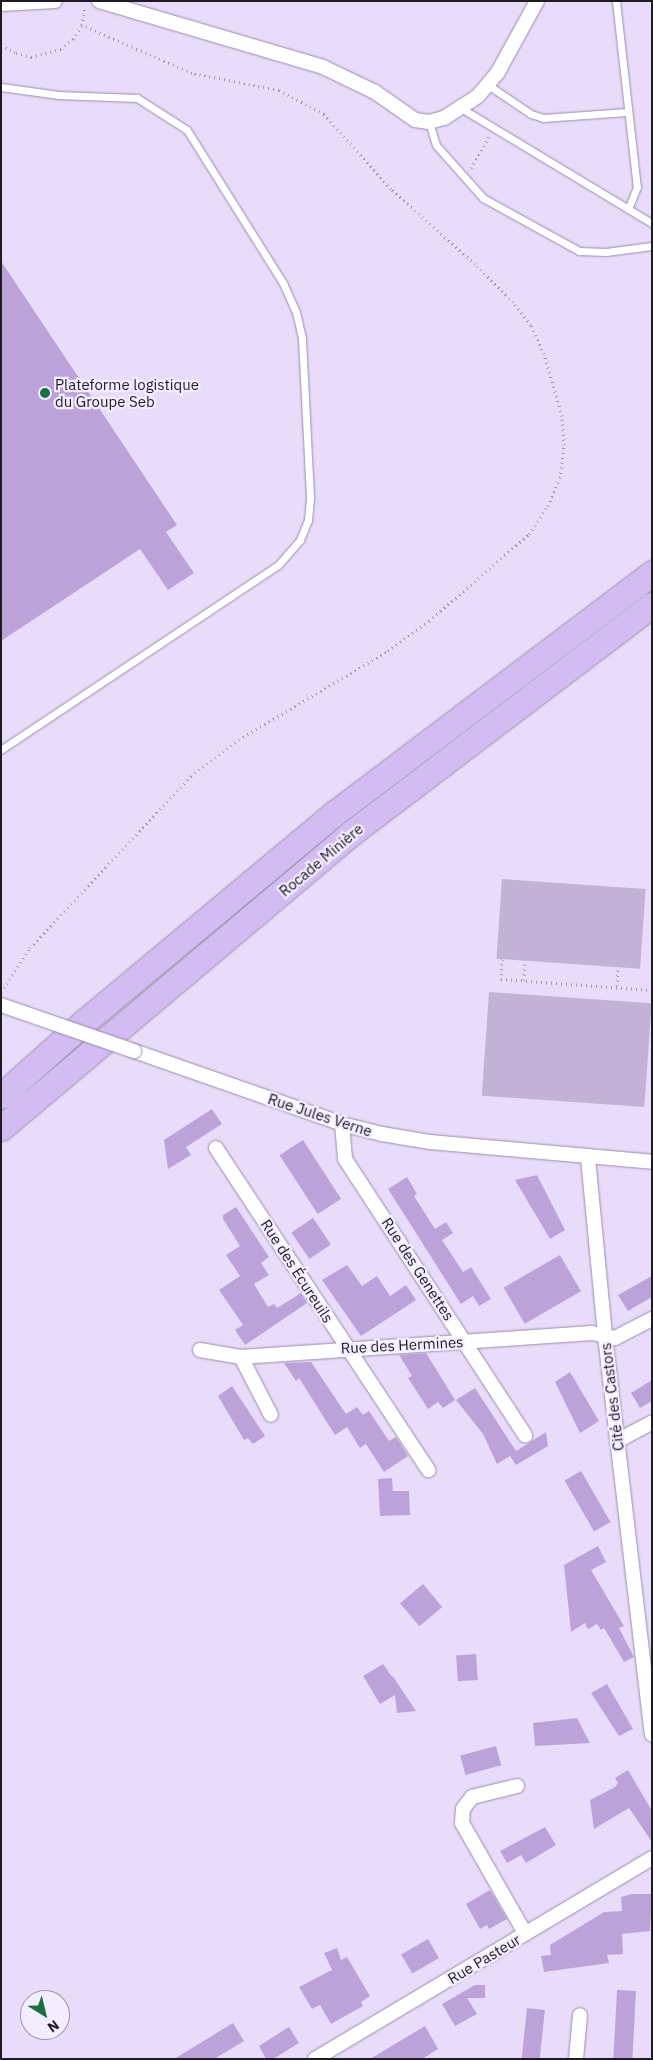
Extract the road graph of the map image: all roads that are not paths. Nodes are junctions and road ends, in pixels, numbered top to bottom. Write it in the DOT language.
graph roads {
  1 [pos="55,1"];
  2 [pos="99,1"];
  3 [pos="538,1"];
  4 [pos="616,1"];
  5 [pos="1,4"];
  6 [pos="488,85"];
  7 [pos="1,87"];
  8 [pos="461,108"];
  9 [pos="626,112"];
  10 [pos="429,122"];
  11 [pos="628,209"];
  12 [pos="652,223"];
  13 [pos="652,246"];
  14 [pos="652,574"];
  15 [pos="652,605"];
  16 [pos="1,750"];
  17 [pos="1,1005"];
  18 [pos="1,1096"];
  19 [pos="342,1124"];
  20 [pos="1,1128"];
  21 [pos="216,1148"];
  22 [pos="588,1158"];
  23 [pos="652,1162"];
  24 [pos="652,1319"];
  25 [pos="605,1336"];
  26 [pos="465,1342"];
  27 [pos="347,1348"];
  28 [pos="200,1350"];
  29 [pos="241,1357"];
  30 [pos="271,1415"];
  31 [pos="652,1422"];
  32 [pos="525,1434"];
  33 [pos="617,1441"];
  34 [pos="428,1470"];
  35 [pos="652,1627"];
  36 [pos="641,1636"];
  37 [pos="652,1734"];
  38 [pos="517,1786"];
  39 [pos="652,1858"];
  40 [pos="525,1933"];
  41 [pos="580,2015"];
  42 [pos="315,2059"];
  43 [pos="576,2059"];
  1 -- 5 [label="street"];
  2 -- 10 [label="street"];
  3 -- 6 [label="street"];
  4 -- 9 [label="lane"];
  6 -- 8 [label="street"];
  6 -- 9 [label="lane"];
  7 -- 16 [label="lane"];
  8 -- 10 [label="street"];
  8 -- 11 [label="lane"];
  9 -- 11 [label="lane"];
  10 -- 13 [label="lane"];
  11 -- 12 [label="lane"];
  14 -- 18 [label="highway, Rocade Minière"];
  15 -- 20 [label="highway, Rocade Minière"];
  17 -- 19 [label="street, Rue Jules Verne, bridge"];
  19 -- 22 [label="street, Rue Jules Verne"];
  19 -- 26 [label="street, Rue des Genettes"];
  21 -- 27 [label="street, Rue des Écureuils"];
  22 -- 23 [label="street, Rue Jules Verne"];
  22 -- 25 [label="street, Cité des Castors"];
  24 -- 25 [label="street, Rue des Hermines"];
  25 -- 26 [label="street, Rue des Hermines"];
  25 -- 33 [label="street, Cité des Castors"];
  26 -- 27 [label="street, Rue des Hermines"];
  26 -- 32 [label="street, Rue des Genettes"];
  27 -- 29 [label="street, Rue des Hermines"];
  27 -- 34 [label="street, Rue des Écureuils"];
  28 -- 29 [label="street, Rue des Hermines"];
  29 -- 30 [label="street"];
  31 -- 33 [label="street"];
  33 -- 36 [label="street, Cité des Castors"];
  35 -- 36 [label="street"];
  36 -- 37 [label="street, Cité des Castors"];
  38 -- 40 [label="street"];
  39 -- 40 [label="street, Rue Pasteur"];
  40 -- 42 [label="street, Rue Pasteur"];
  41 -- 43 [label="street"];
}
